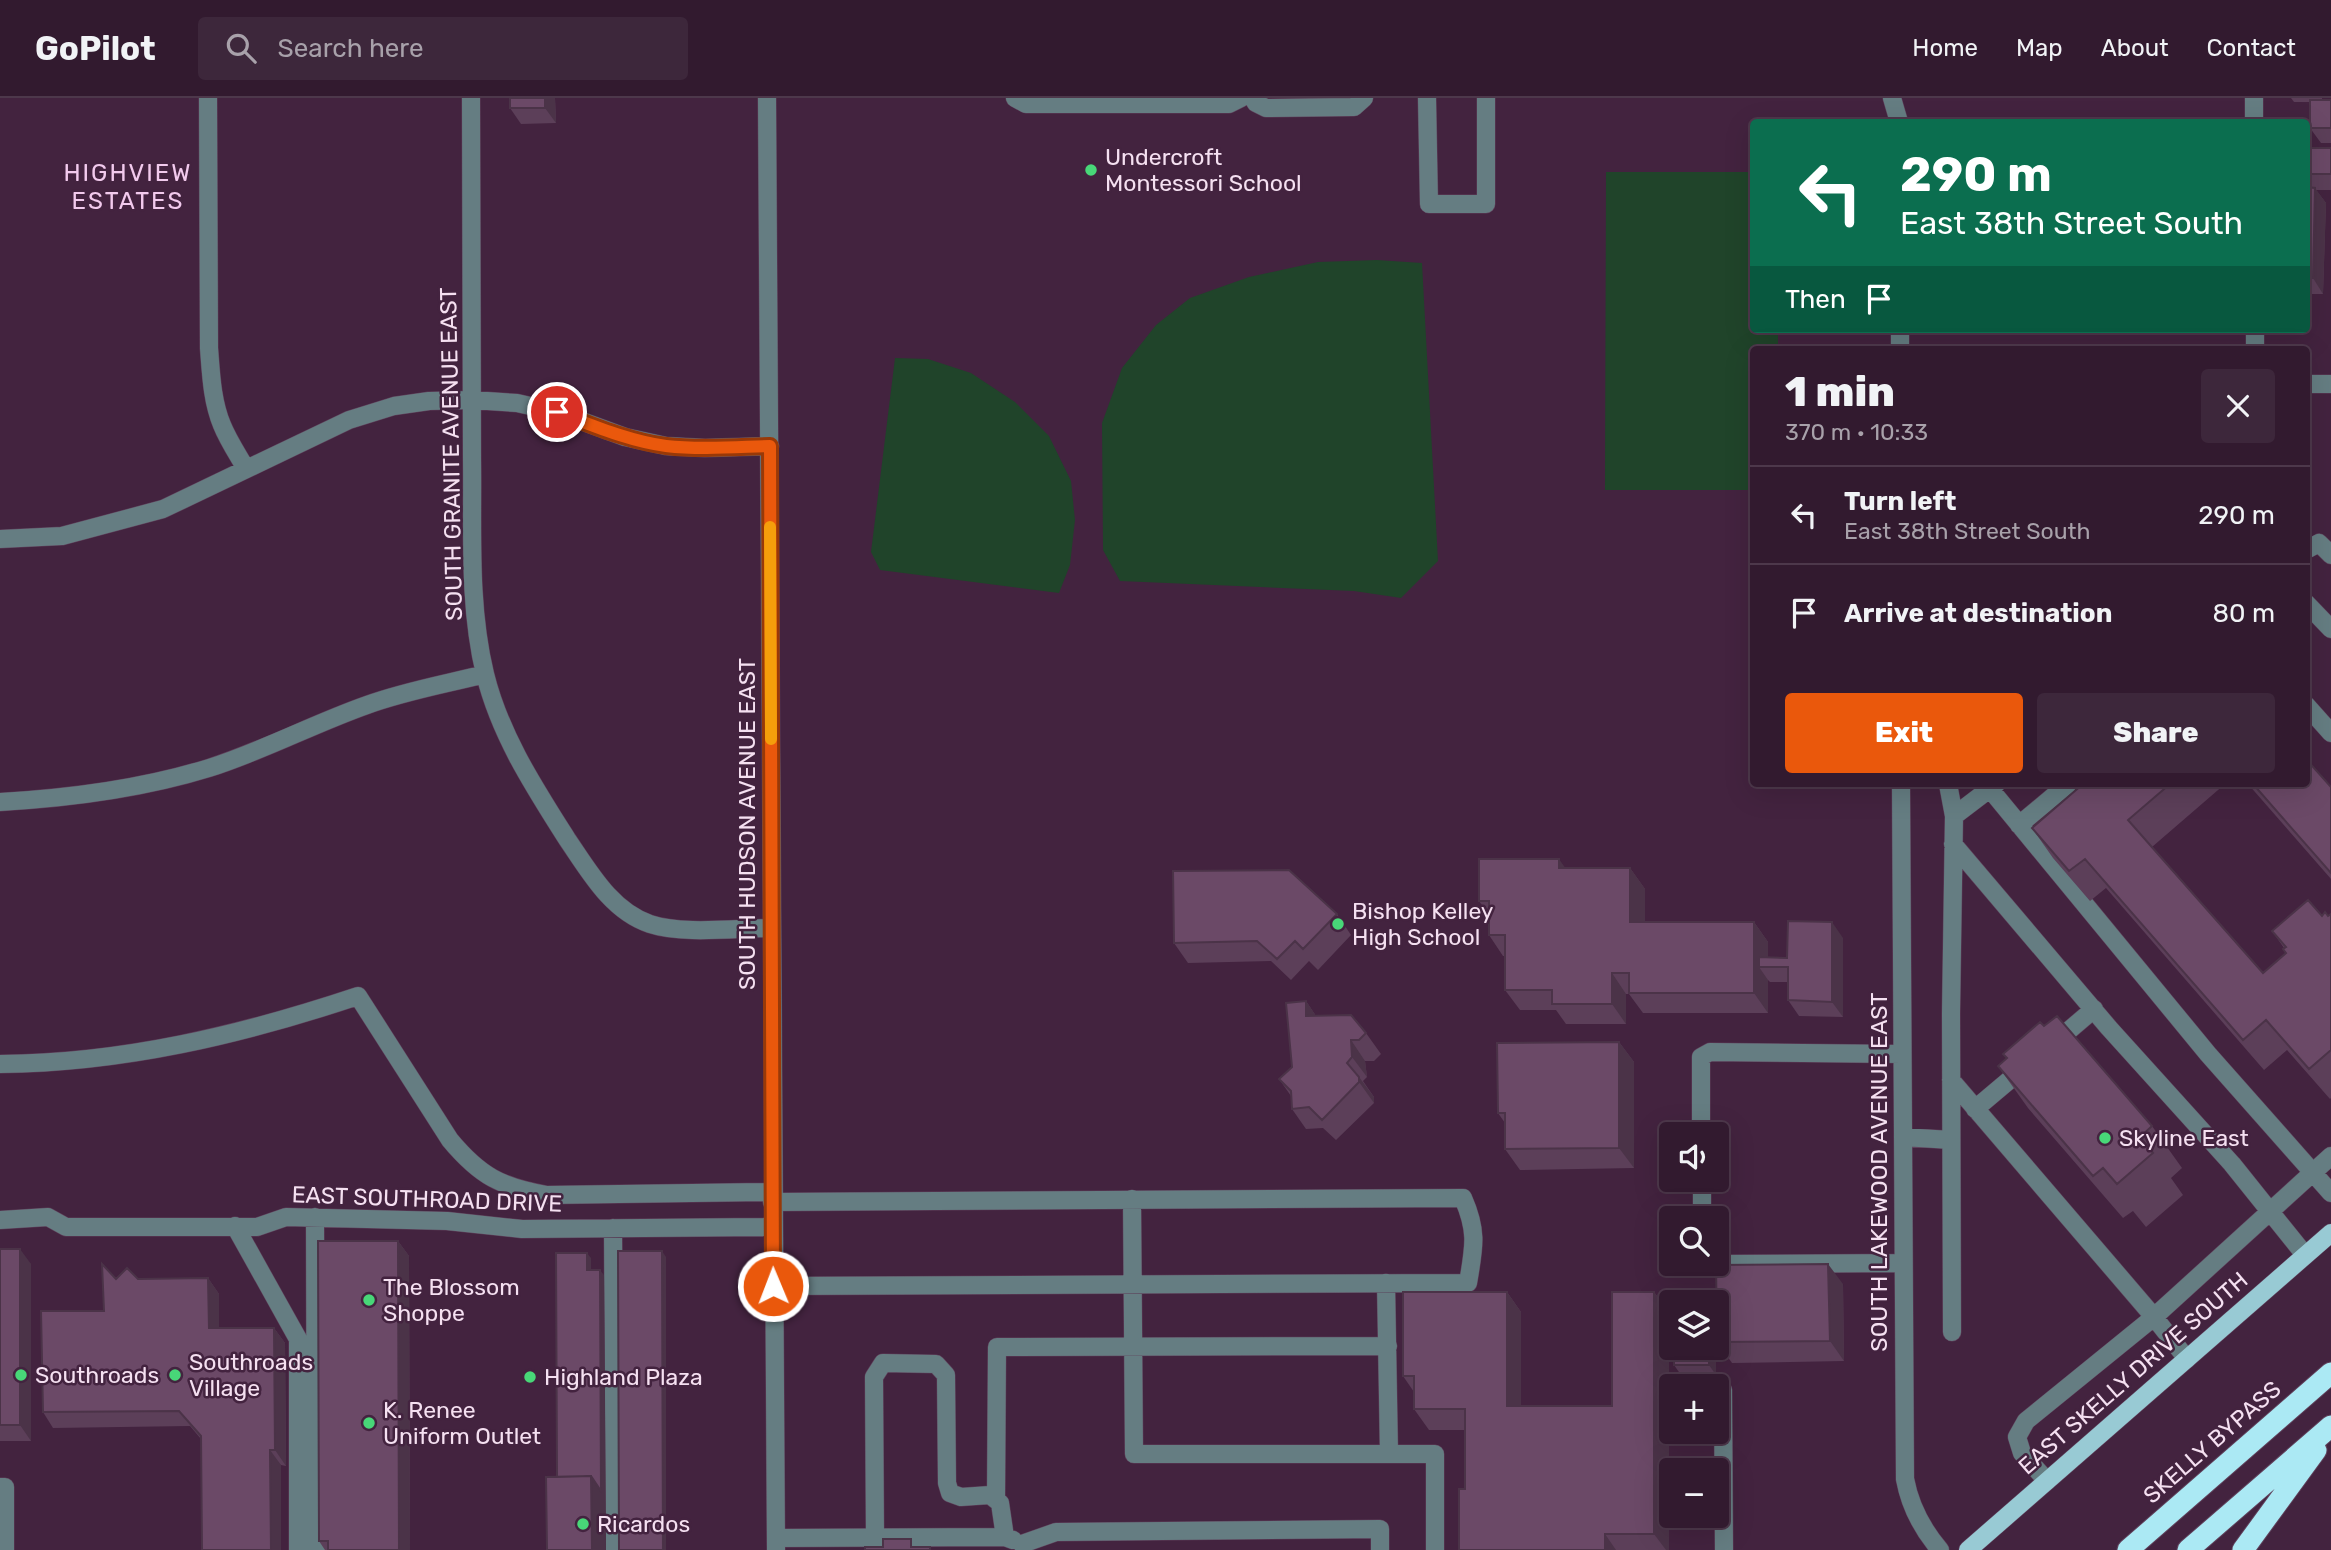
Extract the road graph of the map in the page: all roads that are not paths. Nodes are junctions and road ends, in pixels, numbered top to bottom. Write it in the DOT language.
graph roads {
  1 [pos="208,98"];
  2 [pos="471,98"];
  3 [pos="767,98"];
  4 [pos="1015,98"];
  5 [pos="1241,98"];
  6 [pos="1253,98"];
  7 [pos="1364,98"];
  8 [pos="1427,98"];
  9 [pos="1486,98"];
  10 [pos="1892,98"];
  11 [pos="2254,98"];
  12 [pos="1898,119"];
  13 [pos="2254,119"];
  14 [pos="2310,384"];
  15 [pos="2331,384"];
  16 [pos="472,400"];
  17 [pos="770,446"];
  18 [pos="246,469"];
  19 [pos="0,539"];
  20 [pos="2310,548"];
  21 [pos="2331,555"];
  22 [pos="2310,606"];
  23 [pos="2328,619"];
  24 [pos="485,674"];
  25 [pos="2310,709"];
  26 [pos="2331,733"];
  27 [pos="1901,787"];
  28 [pos="1949,787"];
  29 [pos="1992,787"];
  30 [pos="1994,787"];
  31 [pos="2064,787"];
  32 [pos="0,802"];
  33 [pos="1954,816"];
  34 [pos="2020,825"];
  35 [pos="1954,844"];
  36 [pos="772,928"];
  37 [pos="2094,1009"];
  38 [pos="1902,1054"];
  39 [pos="0,1064"];
  40 [pos="1951,1080"];
  41 [pos="1975,1109"];
  42 [pos="1701,1122"];
  43 [pos="1903,1138"];
  44 [pos="1951,1140"];
  45 [pos="2331,1156"];
  46 [pos="2312,1172"];
  47 [pos="2331,1193"];
  48 [pos="772,1197"];
  49 [pos="1132,1199"];
  50 [pos="2270,1211"];
  51 [pos="315,1217"];
  52 [pos="0,1220"];
  53 [pos="235,1226"];
  54 [pos="772,1227"];
  55 [pos="613,1228"];
  56 [pos="2331,1233"];
  57 [pos="2305,1255"];
  58 [pos="1903,1263"];
  59 [pos="1729,1264"];
  60 [pos="1386,1283"];
  61 [pos="1132,1284"];
  62 [pos="773,1286"];
  63 [pos="2154,1317"];
  64 [pos="1952,1332"];
  65 [pos="1133,1346"];
  66 [pos="1388,1346"];
  67 [pos="2187,1359"];
  68 [pos="2331,1373"];
  69 [pos="2331,1427"];
  70 [pos="1723,1444"];
  71 [pos="1389,1454"];
  72 [pos="2047,1481"];
  73 [pos="0,1487"];
  74 [pos="996,1500"];
  75 [pos="1005,1537"];
  76 [pos="875,1538"];
  77 [pos="776,1544"];
  78 [pos="1026,1547"];
  79 [pos="5,1550"];
  80 [pos="298,1550"];
  81 [pos="316,1550"];
  82 [pos="615,1550"];
  83 [pos="1380,1550"];
  84 [pos="1435,1550"];
  85 [pos="1724,1550"];
  86 [pos="1940,1550"];
  87 [pos="1968,1550"];
  88 [pos="2128,1550"];
  89 [pos="2189,1550"];
  90 [pos="2243,1550"];
  1 -- 18 [label="street"];
  2 -- 16 [label="street, SOUTH GRANITE AVENUE EAST"];
  3 -- 17 [label="street, SOUTH HUDSON AVENUE EAST"];
  4 -- 5 [label="street"];
  6 -- 7 [label="street"];
  8 -- 9 [label="street"];
  10 -- 12 [label="street"];
  11 -- 13 [label="street"];
  14 -- 15 [label="street"];
  16 -- 17 [label="street"];
  16 -- 18 [label="street"];
  16 -- 24 [label="street, SOUTH GRANITE AVENUE EAST"];
  17 -- 36 [label="street, SOUTH HUDSON AVENUE EAST"];
  18 -- 19 [label="street"];
  20 -- 21 [label="street"];
  22 -- 23 [label="street"];
  24 -- 32 [label="street"];
  24 -- 36 [label="street, SOUTH GRANITE AVENUE EAST"];
  25 -- 26 [label="street"];
  27 -- 38 [label="street, SOUTH LAKEWOOD AVENUE EAST"];
  28 -- 33 [label="street"];
  29 -- 33 [label="street"];
  30 -- 34 [label="street"];
  31 -- 34 [label="street"];
  33 -- 35 [label="street"];
  34 -- 46 [label="street"];
  35 -- 37 [label="street"];
  35 -- 40 [label="street"];
  36 -- 48 [label="street, SOUTH HUDSON AVENUE EAST"];
  37 -- 41 [label="street"];
  37 -- 50 [label="street"];
  38 -- 42 [label="street"];
  38 -- 43 [label="street, SOUTH LAKEWOOD AVENUE EAST"];
  39 -- 48 [label="street"];
  40 -- 41 [label="street"];
  40 -- 44 [label="street"];
  41 -- 63 [label="street"];
  43 -- 44 [label="street"];
  43 -- 58 [label="street, SOUTH LAKEWOOD AVENUE EAST"];
  44 -- 64 [label="street"];
  45 -- 46 [label="street"];
  46 -- 47 [label="street"];
  46 -- 50 [label="street"];
  48 -- 49 [label="street"];
  48 -- 54 [label="street, SOUTH HUDSON AVENUE EAST"];
  49 -- 60 [label="street"];
  49 -- 61 [label="street"];
  50 -- 57 [label="street"];
  50 -- 63 [label="street"];
  51 -- 53 [label="street, EAST SOUTHROAD DRIVE"];
  51 -- 55 [label="street, EAST SOUTHROAD DRIVE"];
  51 -- 81 [label="street"];
  52 -- 53 [label="street, EAST SOUTHROAD DRIVE"];
  53 -- 80 [label="street"];
  54 -- 55 [label="street, EAST SOUTHROAD DRIVE"];
  54 -- 62 [label="street, SOUTH HUDSON AVENUE EAST"];
  55 -- 82 [label="street"];
  56 -- 57 [label="main road, EAST SKELLY DRIVE SOUTH"];
  57 -- 67 [label="main road, EAST SKELLY DRIVE SOUTH"];
  58 -- 59 [label="street"];
  58 -- 86 [label="street, SOUTH LAKEWOOD AVENUE EAST"];
  60 -- 61 [label="street"];
  60 -- 66 [label="street"];
  61 -- 62 [label="street"];
  61 -- 65 [label="street"];
  62 -- 77 [label="street, SOUTH HUDSON AVENUE EAST"];
  63 -- 67 [label="street"];
  63 -- 72 [label="street"];
  65 -- 66 [label="street"];
  65 -- 71 [label="street"];
  65 -- 74 [label="street"];
  66 -- 71 [label="street"];
  67 -- 72 [label="main road, EAST SKELLY DRIVE SOUTH"];
  68 -- 88 [label="highway, SKELLY BYPASS"];
  69 -- 89 [label="highway"];
  69 -- 90 [label="highway"];
  70 -- 85 [label="street"];
  71 -- 84 [label="street"];
  72 -- 87 [label="main road, EAST SKELLY DRIVE SOUTH"];
  73 -- 79 [label="street"];
  74 -- 75 [label="street"];
  74 -- 76 [label="street"];
  75 -- 76 [label="street"];
  75 -- 78 [label="street"];
  76 -- 77 [label="street"];
  78 -- 83 [label="street"];
}
